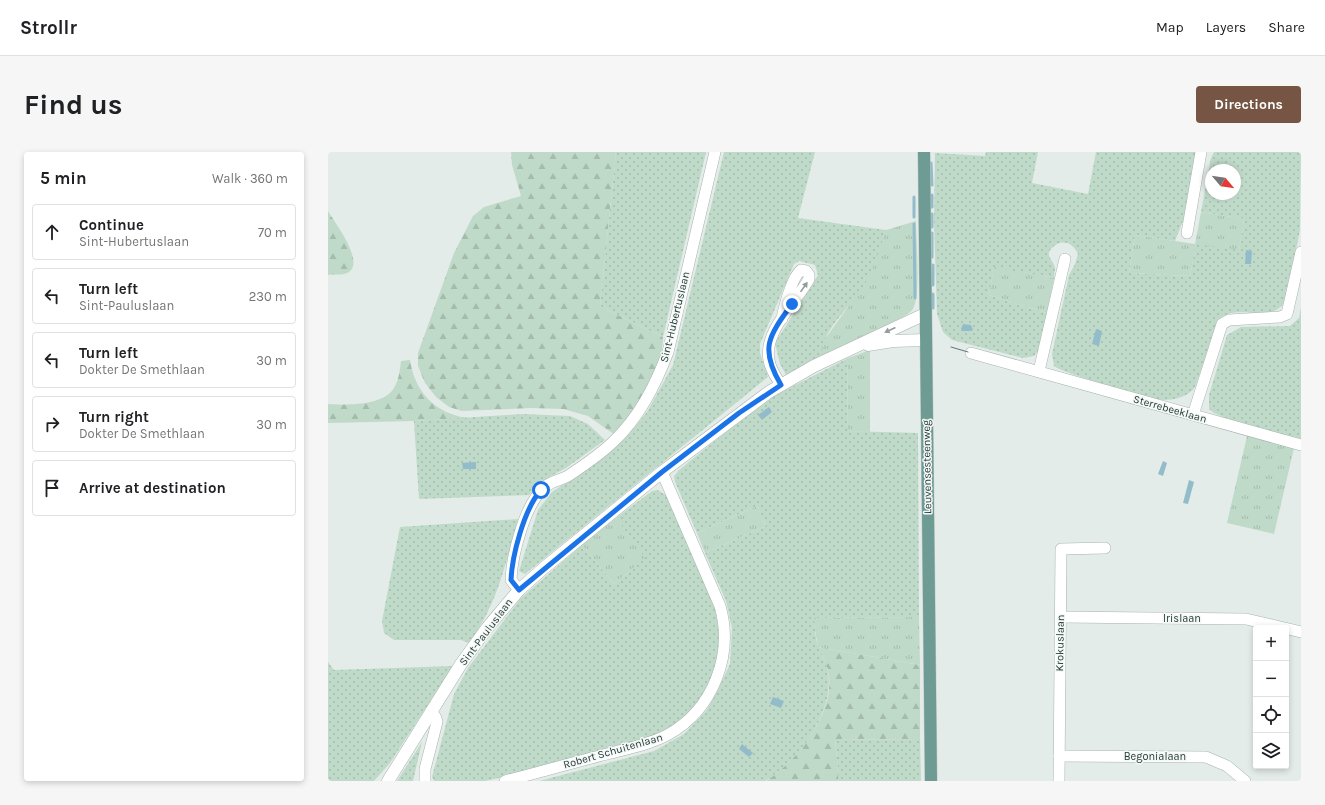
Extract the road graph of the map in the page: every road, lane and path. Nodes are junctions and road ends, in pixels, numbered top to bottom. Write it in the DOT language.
graph roads {
  1 [pos="715,152"];
  2 [pos="924,152"];
  3 [pos="1201,152"];
  4 [pos="1187,233"];
  5 [pos="1301,252"];
  6 [pos="1065,258"];
  7 [pos="925,314"];
  8 [pos="782,318"];
  9 [pos="925,340"];
  10 [pos="851,348"];
  11 [pos="971,353"];
  12 [pos="1039,371"];
  13 [pos="781,385"];
  14 [pos="1193,415"];
  15 [pos="1301,445"];
  16 [pos="662,472"];
  17 [pos="1104,548"];
  18 [pos="519,590"];
  19 [pos="1061,617"];
  20 [pos="1301,632"];
  21 [pos="431,711"];
  22 [pos="423,723"];
  23 [pos="433,738"];
  24 [pos="1059,756"];
  25 [pos="388,781"];
  26 [pos="425,781"];
  27 [pos="505,781"];
  28 [pos="931,781"];
  29 [pos="1059,781"];
  30 [pos="1244,781"];
  1 -- 18 [label="street, Sint-Hubertuslaan"];
  2 -- 7 [label="main road, Leuvensesteenweg"];
  3 -- 4 [label="street"];
  5 -- 14 [label="street"];
  6 -- 12 [label="street"];
  7 -- 9 [label="main road, Leuvensesteenweg"];
  7 -- 10 [label="street, Sint-Pauluslaan, one-way"];
  8 -- 13 [label="street"];
  9 -- 10 [label="street, Sint-Pauluslaan"];
  9 -- 28 [label="main road, Leuvensesteenweg"];
  10 -- 13 [label="street, Sint-Pauluslaan"];
  11 -- 12 [label="street, Sterrebeeklaan"];
  12 -- 14 [label="street, Sterrebeeklaan"];
  13 -- 16 [label="street, Sint-Pauluslaan"];
  14 -- 15 [label="street, Sterrebeeklaan"];
  16 -- 18 [label="street, Sint-Pauluslaan"];
  16 -- 27 [label="street, Robert Schuitenlaan"];
  17 -- 19 [label="street, Krokuslaan"];
  18 -- 21 [label="street, Sint-Pauluslaan"];
  19 -- 20 [label="street, Irislaan"];
  19 -- 24 [label="street, Krokuslaan"];
  21 -- 22 [label="street, Sint-Pauluslaan"];
  21 -- 23 [label="street"];
  22 -- 23 [label="street"];
  22 -- 25 [label="street, Sint-Pauluslaan"];
  23 -- 26 [label="street"];
  24 -- 29 [label="street, Krokuslaan"];
  24 -- 30 [label="street, Begonialaan"];
}
